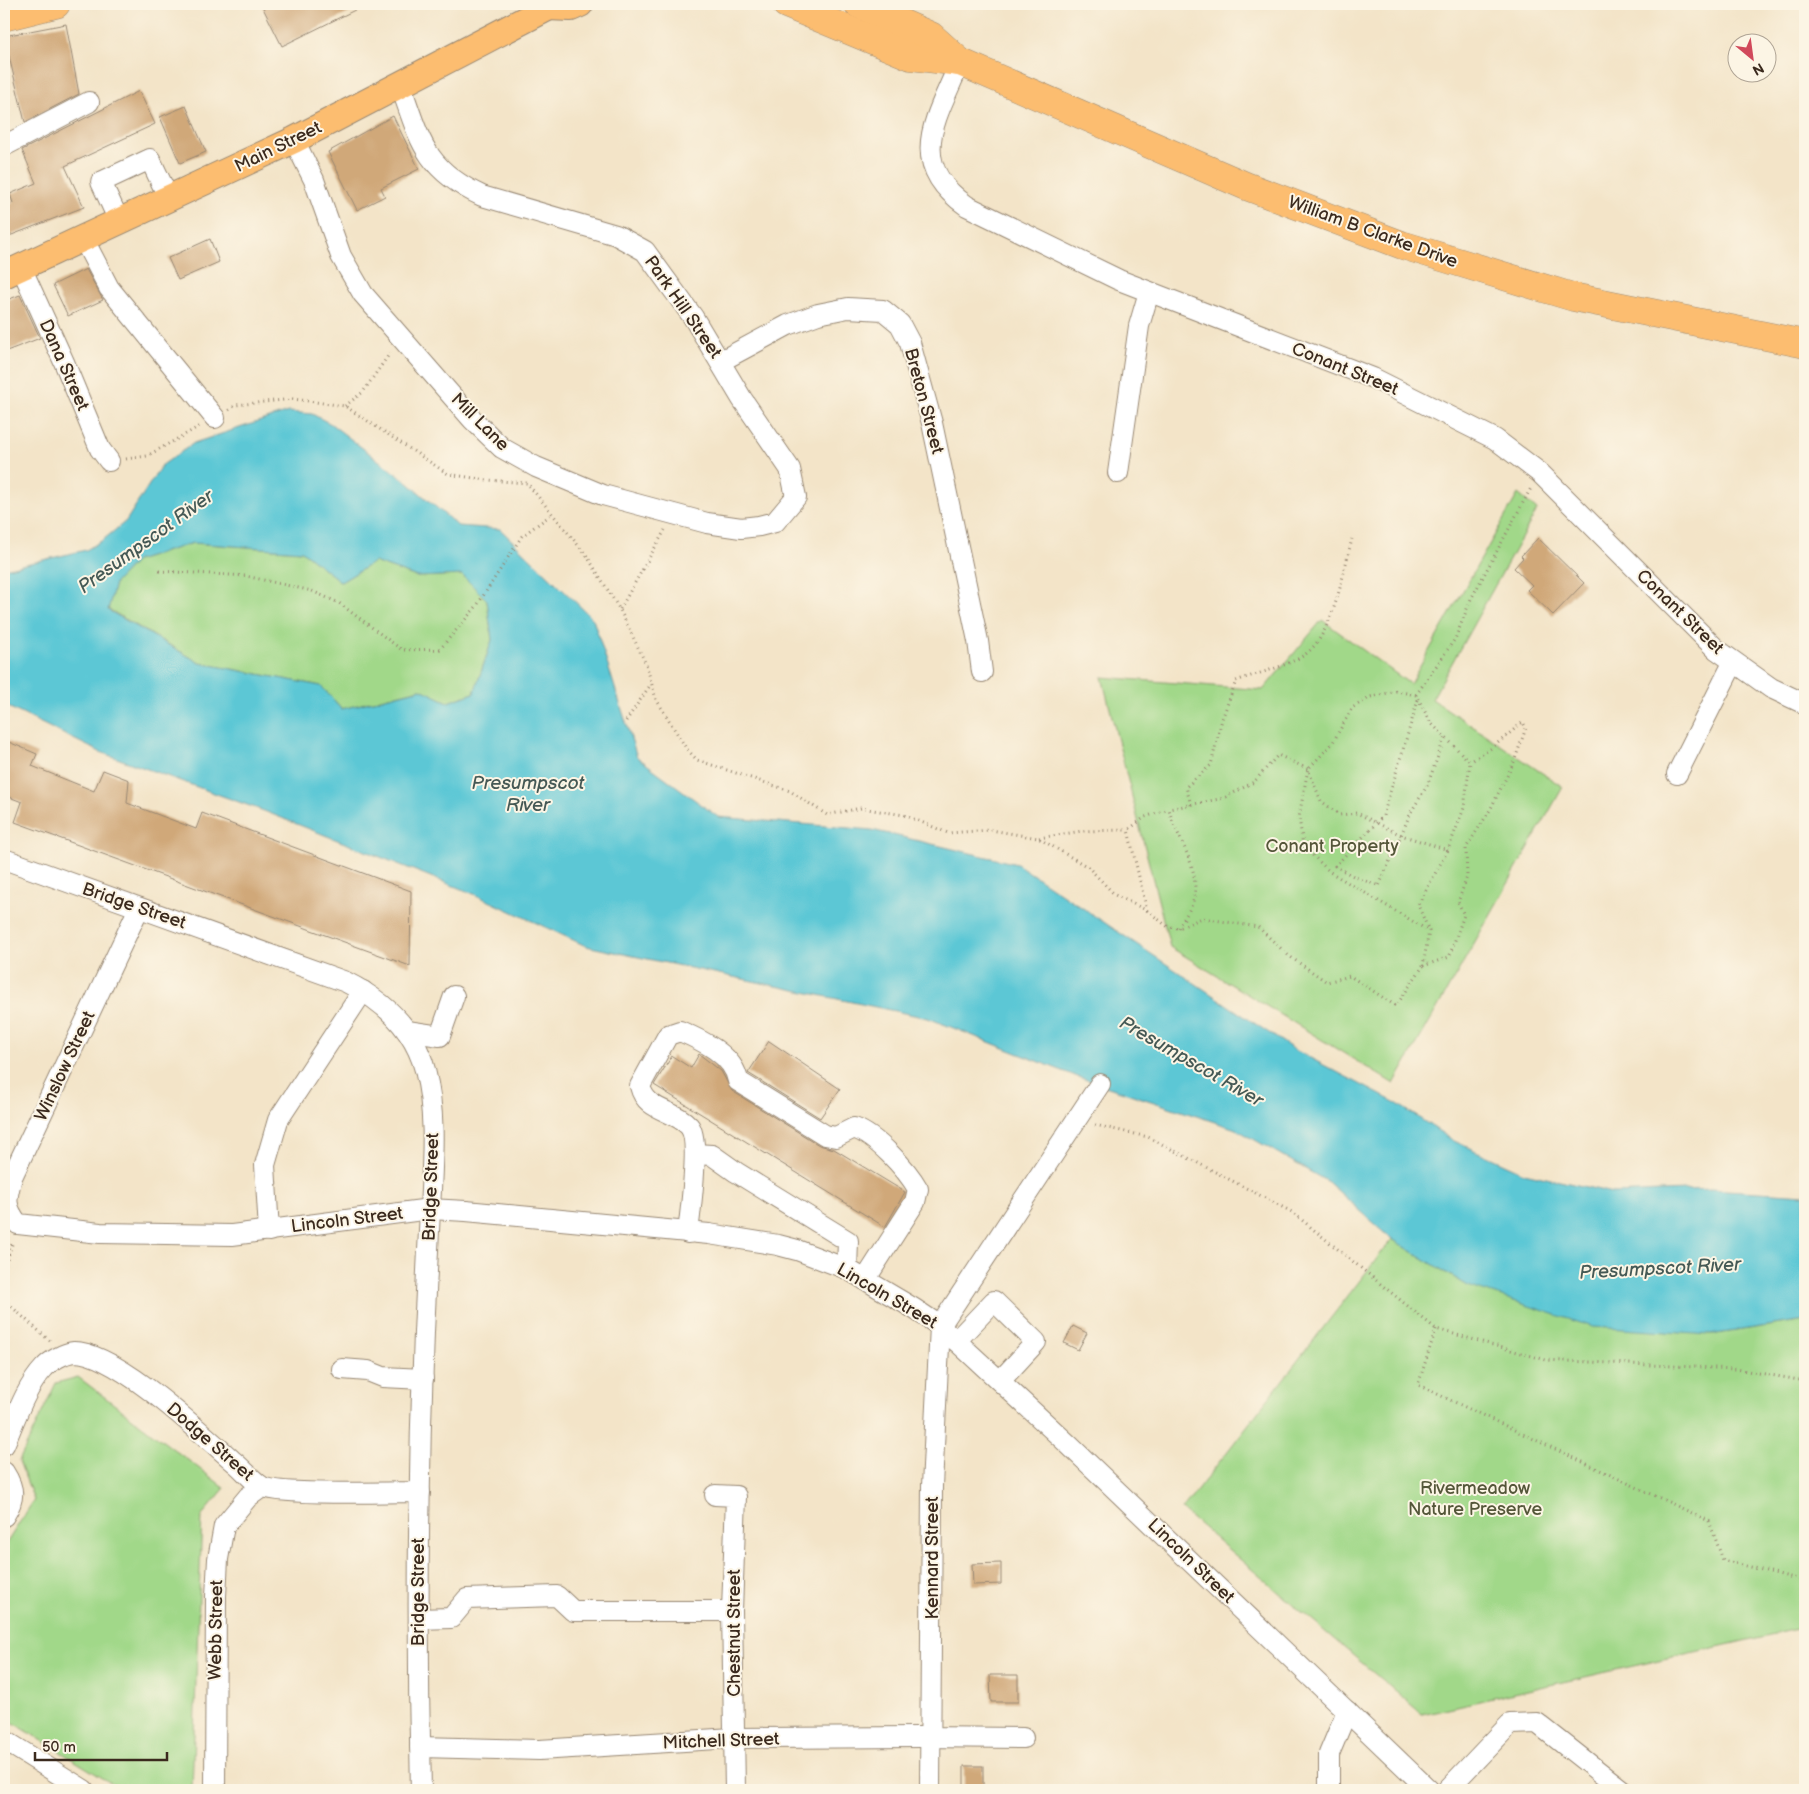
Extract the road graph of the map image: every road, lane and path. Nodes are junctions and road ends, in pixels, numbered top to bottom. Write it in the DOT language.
graph roads {
  1 [pos="56,4"];
  2 [pos="580,4"];
  3 [pos="786,4"];
  4 [pos="858,4"];
  5 [pos="550,5"];
  6 [pos="4,16"];
  7 [pos="960,62"];
  8 [pos="400,84"];
  9 [pos="89,102"];
  10 [pos="294,140"];
  11 [pos="4,146"];
  12 [pos="169,199"];
  13 [pos="120,223"];
  14 [pos="84,240"];
  15 [pos="12,271"];
  16 [pos="1149,292"];
  17 [pos="400,338"];
  18 [pos="1805,344"];
  19 [pos="721,361"];
  20 [pos="344,406"];
  21 [pos="214,418"];
  22 [pos="110,461"];
  23 [pos="1540,472"];
  24 [pos="1118,473"];
  25 [pos="788,507"];
  26 [pos="552,514"];
  27 [pos="674,515"];
  28 [pos="1352,539"];
  29 [pos="159,571"];
  30 [pos="620,610"];
  31 [pos="1733,663"];
  32 [pos="982,672"];
  33 [pos="652,683"];
  34 [pos="1417,697"];
  35 [pos="1805,704"];
  36 [pos="626,722"];
  37 [pos="1445,736"];
  38 [pos="1470,762"];
  39 [pos="1308,769"];
  40 [pos="1677,774"];
  41 [pos="1191,804"];
  42 [pos="1169,809"];
  43 [pos="1378,822"];
  44 [pos="1128,830"];
  45 [pos="1401,835"];
  46 [pos="1038,838"];
  47 [pos="1448,850"];
  48 [pos="4,859"];
  49 [pos="139,908"];
  50 [pos="1148,912"];
  51 [pos="1180,928"];
  52 [pos="1429,931"];
  53 [pos="1423,966"];
  54 [pos="363,990"];
  55 [pos="454,996"];
  56 [pos="407,1031"];
  57 [pos="1100,1084"];
  58 [pos="1076,1120"];
  59 [pos="695,1154"];
  60 [pos="430,1210"];
  61 [pos="18,1224"];
  62 [pos="269,1231"];
  63 [pos="688,1233"];
  64 [pos="4,1269"];
  65 [pos="846,1269"];
  66 [pos="865,1280"];
  67 [pos="4,1300"];
  68 [pos="940,1326"];
  69 [pos="1436,1329"];
  70 [pos="956,1341"];
  71 [pos="66,1355"];
  72 [pos="342,1369"];
  73 [pos="423,1379"];
  74 [pos="1805,1380"];
  75 [pos="1000,1381"];
  76 [pos="4,1445"];
  77 [pos="4,1472"];
  78 [pos="262,1487"];
  79 [pos="420,1492"];
  80 [pos="715,1495"];
  81 [pos="4,1516"];
  82 [pos="1805,1581"];
  83 [pos="732,1611"];
  84 [pos="419,1619"];
  85 [pos="1346,1711"];
  86 [pos="734,1738"];
  87 [pos="931,1738"];
  88 [pos="1024,1738"];
  89 [pos="4,1740"];
  90 [pos="420,1747"];
  91 [pos="84,1790"];
  92 [pos="215,1790"];
  93 [pos="420,1790"];
  94 [pos="735,1790"];
  95 [pos="930,1790"];
  96 [pos="1330,1790"];
  97 [pos="1429,1790"];
  98 [pos="1446,1790"];
  99 [pos="1622,1790"];
  1 -- 6 [label="highway"];
  2 -- 5 [label="main road"];
  3 -- 7 [label="highway"];
  4 -- 7 [label="highway"];
  5 -- 8 [label="main road, Main Street"];
  7 -- 16 [label="street, Conant Street"];
  7 -- 18 [label="highway, William B Clarke Drive"];
  8 -- 10 [label="main road, Main Street"];
  8 -- 19 [label="street, Park Hill Street"];
  9 -- 11 [label="street"];
  10 -- 12 [label="main road, Main Street"];
  10 -- 17 [label="street, Mill Lane"];
  12 -- 13 [label="main road, Main Street"];
  12 -- 13 [label="street"];
  13 -- 14 [label="main road, Main Street"];
  14 -- 15 [label="main road, Main Street"];
  14 -- 21 [label="street"];
  15 -- 22 [label="street, Dana Street"];
  16 -- 23 [label="street, Conant Street"];
  16 -- 24 [label="street"];
  17 -- 20 [label="path"];
  17 -- 27 [label="street, Mill Lane"];
  19 -- 25 [label="street, Park Hill Street"];
  19 -- 32 [label="street, Breton Street"];
  20 -- 21 [label="path"];
  20 -- 26 [label="path"];
  21 -- 22 [label="path"];
  23 -- 31 [label="street, Conant Street"];
  23 -- 34 [label="path"];
  25 -- 27 [label="street, Mill Lane"];
  26 -- 29 [label="path"];
  26 -- 30 [label="path"];
  27 -- 30 [label="path"];
  28 -- 41 [label="path"];
  30 -- 33 [label="path"];
  31 -- 35 [label="street, Conant Street"];
  31 -- 40 [label="street"];
  33 -- 36 [label="path"];
  33 -- 46 [label="path"];
  34 -- 37 [label="path"];
  34 -- 39 [label="path"];
  34 -- 43 [label="path"];
  37 -- 38 [label="path"];
  37 -- 45 [label="path"];
  38 -- 47 [label="path"];
  38 -- 53 [label="path"];
  39 -- 41 [label="path"];
  39 -- 43 [label="path"];
  39 -- 52 [label="path"];
  41 -- 42 [label="path"];
  42 -- 44 [label="path"];
  42 -- 51 [label="path"];
  43 -- 45 [label="path"];
  43 -- 45 [label="path"];
  44 -- 46 [label="path"];
  44 -- 50 [label="path"];
  45 -- 47 [label="path"];
  46 -- 50 [label="path"];
  47 -- 52 [label="path"];
  48 -- 49 [label="street, Bridge Street"];
  49 -- 54 [label="street, Bridge Street"];
  49 -- 61 [label="street, Winslow Street"];
  50 -- 51 [label="path"];
  51 -- 53 [label="path"];
  52 -- 53 [label="path"];
  54 -- 56 [label="street, Bridge Street"];
  54 -- 62 [label="street"];
  55 -- 56 [label="street"];
  56 -- 60 [label="street, Bridge Street"];
  57 -- 58 [label="street"];
  58 -- 68 [label="street"];
  58 -- 69 [label="path"];
  59 -- 63 [label="street"];
  59 -- 65 [label="street"];
  59 -- 66 [label="street"];
  60 -- 62 [label="street, Lincoln Street"];
  60 -- 63 [label="street, Lincoln Street"];
  60 -- 73 [label="street, Bridge Street"];
  61 -- 62 [label="street, Lincoln Street"];
  61 -- 64 [label="path"];
  63 -- 65 [label="street, Lincoln Street"];
  65 -- 66 [label="street, Lincoln Street"];
  66 -- 68 [label="street, Lincoln Street"];
  67 -- 71 [label="path"];
  68 -- 70 [label="street, Lincoln Street"];
  68 -- 87 [label="street, Kennard Street"];
  69 -- 74 [label="path"];
  69 -- 82 [label="path"];
  70 -- 75 [label="street, Lincoln Street"];
  70 -- 75 [label="street"];
  71 -- 76 [label="street"];
  71 -- 78 [label="street, Dodge Street"];
  72 -- 73 [label="street"];
  73 -- 79 [label="street, Bridge Street"];
  75 -- 85 [label="street, Lincoln Street"];
  77 -- 81 [label="street"];
  78 -- 79 [label="street, Dodge Street"];
  78 -- 92 [label="street, Webb Street"];
  79 -- 84 [label="street, Bridge Street"];
  80 -- 83 [label="street, Chestnut Street"];
  83 -- 84 [label="street"];
  83 -- 86 [label="street, Chestnut Street"];
  84 -- 90 [label="street, Bridge Street"];
  85 -- 96 [label="street"];
  85 -- 97 [label="street, Lincoln Street"];
  86 -- 87 [label="street, Mitchell Street"];
  86 -- 90 [label="street, Mitchell Street"];
  86 -- 94 [label="street, Chestnut Street"];
  87 -- 88 [label="street, Mitchell Street"];
  87 -- 95 [label="street, Kennard Street"];
  89 -- 91 [label="street"];
  90 -- 93 [label="street, Bridge Street"];
  98 -- 99 [label="street"];
}
